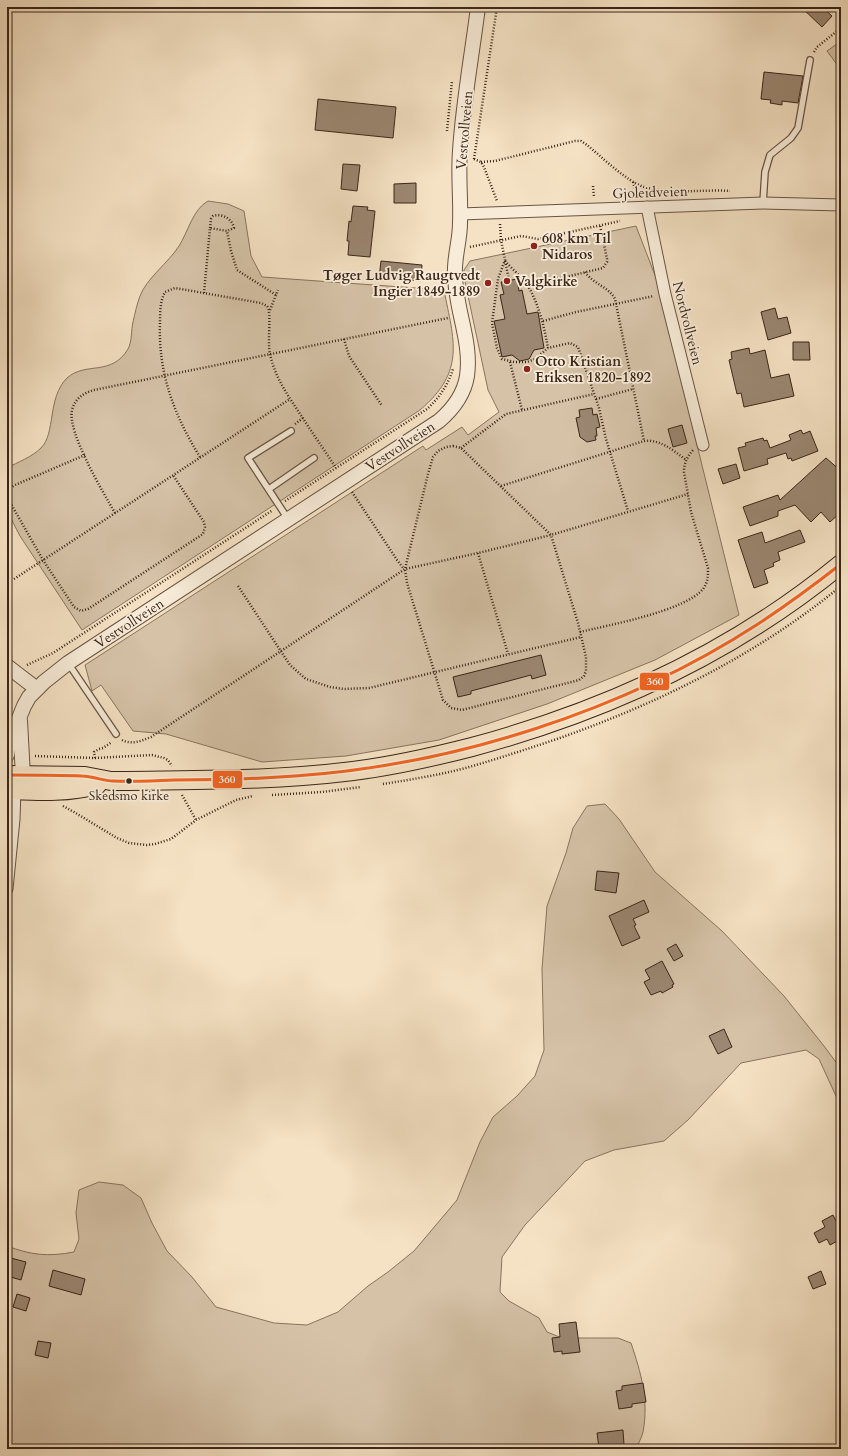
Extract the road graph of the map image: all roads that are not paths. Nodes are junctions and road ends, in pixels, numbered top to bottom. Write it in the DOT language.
graph roads {
  1 [pos="478,7"];
  2 [pos="810,60"];
  3 [pos="763,203"];
  4 [pos="841,205"];
  5 [pos="647,207"];
  6 [pos="460,214"];
  7 [pos="290,431"];
  8 [pos="703,445"];
  9 [pos="314,458"];
  10 [pos="269,489"];
  11 [pos="288,519"];
  12 [pos="841,564"];
  13 [pos="68,663"];
  14 [pos="7,666"];
  15 [pos="37,689"];
  16 [pos="20,719"];
  17 [pos="117,736"];
  18 [pos="7,755"];
  19 [pos="12,781"];
  20 [pos="7,889"];
  1 -- 6 [label="street, Vestvollveien"];
  2 -- 3 [label="lane"];
  3 -- 4 [label="street, Gjoleidveien"];
  3 -- 5 [label="street, Gjoleidveien"];
  5 -- 6 [label="street, Gjoleidveien"];
  5 -- 8 [label="street, Nordvollveien"];
  6 -- 11 [label="street, Vestvollveien"];
  7 -- 10 [label="lane"];
  9 -- 10 [label="lane"];
  10 -- 11 [label="lane"];
  11 -- 13 [label="street, Vestvollveien"];
  12 -- 19 [label="highway"];
  13 -- 15 [label="street, Vestvollveien"];
  13 -- 17 [label="lane"];
  14 -- 15 [label="street"];
  15 -- 16 [label="street, Vestvollveien"];
  16 -- 18 [label="street, Vestvollveien"];
  16 -- 19 [label="street, Vestvollveien"];
  19 -- 20 [label="street"];
}
